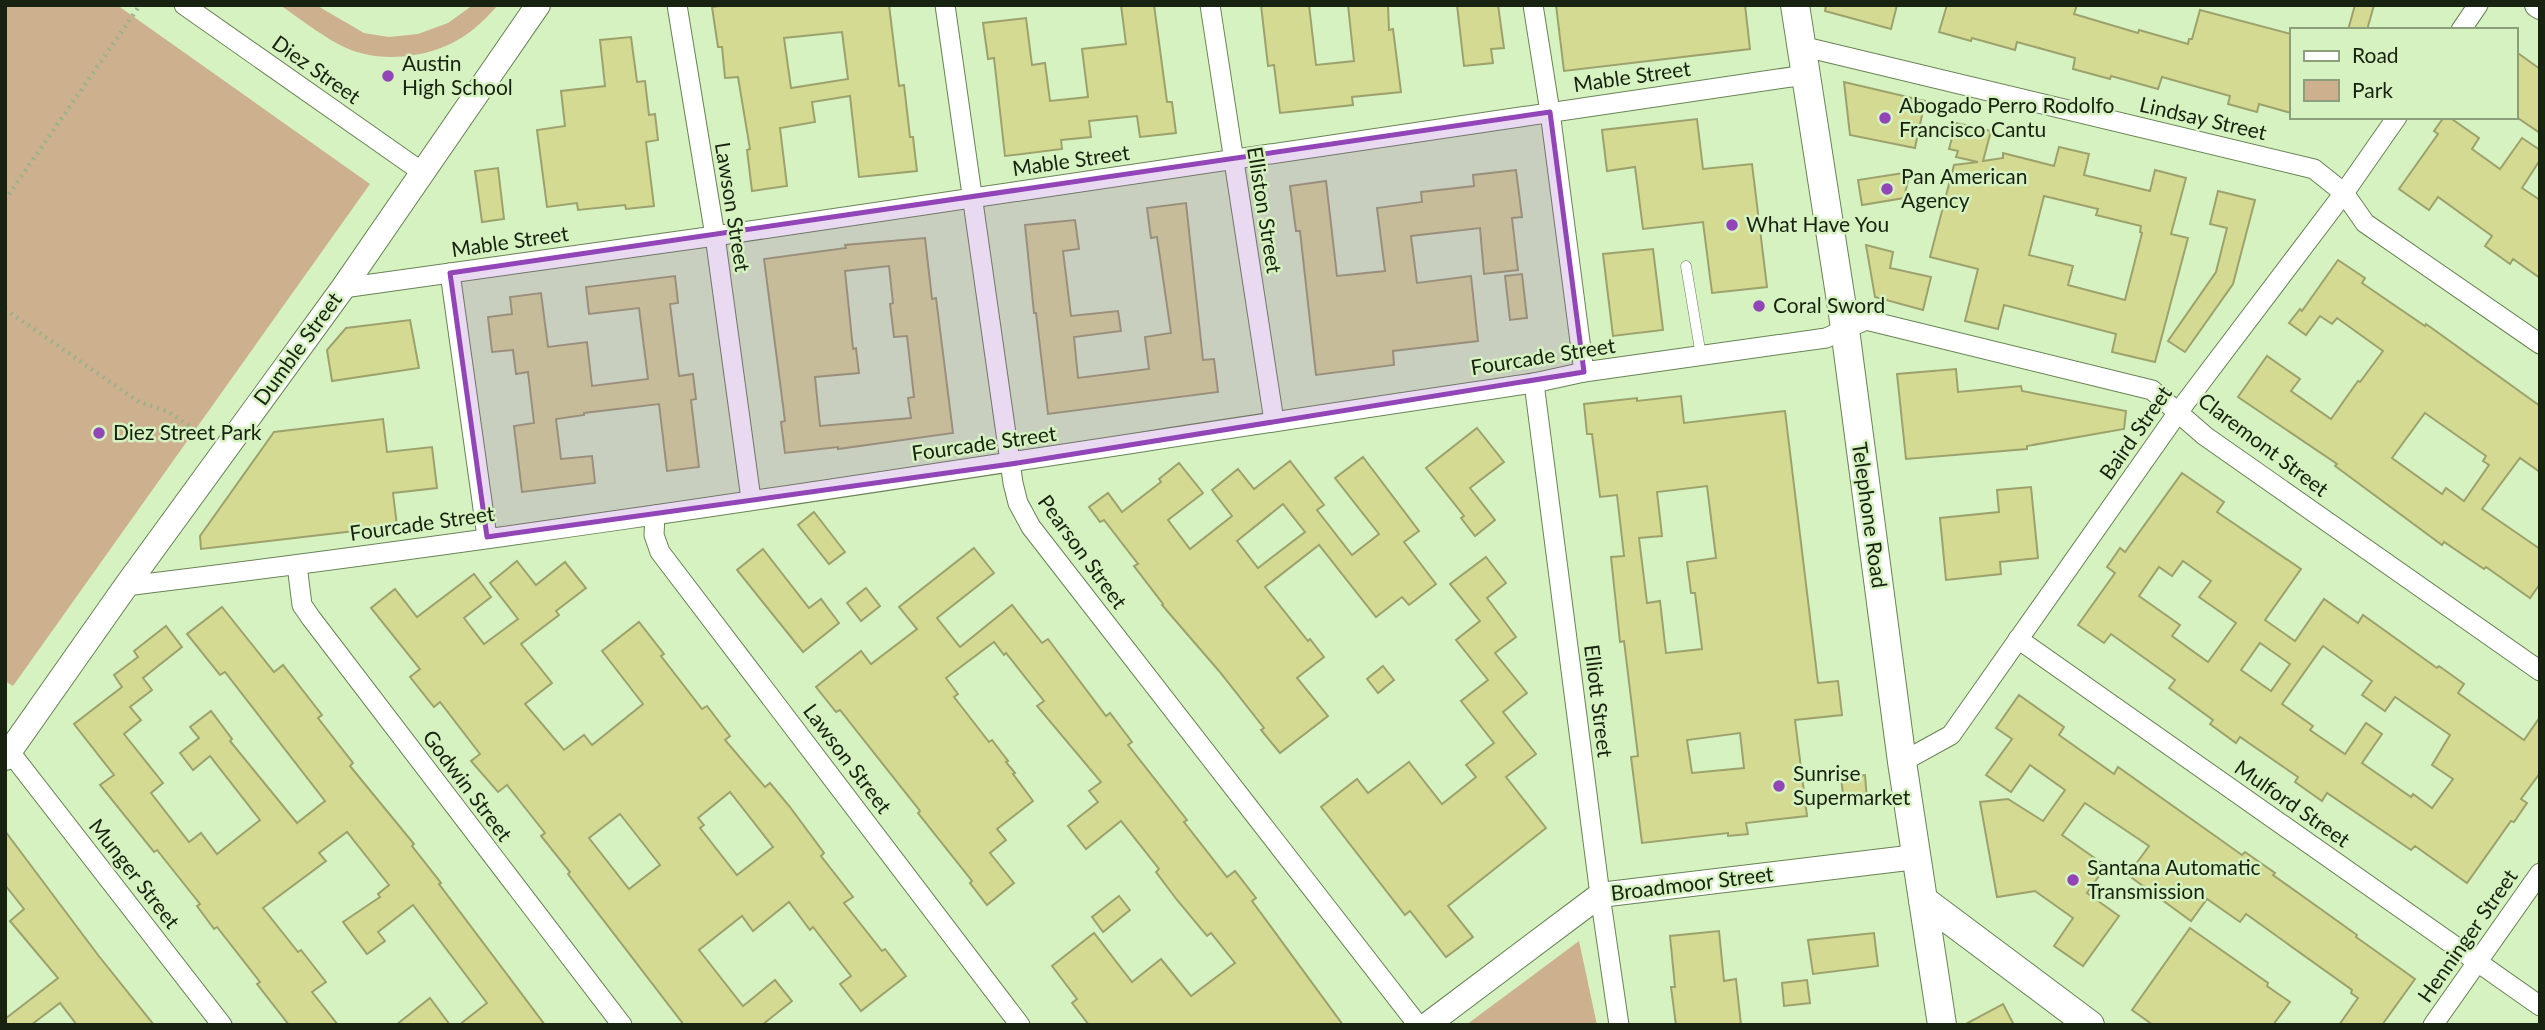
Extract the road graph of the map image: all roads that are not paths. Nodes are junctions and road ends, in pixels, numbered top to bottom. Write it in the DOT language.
graph roads {
  1 [pos="184,5"];
  2 [pos="538,5"];
  3 [pos="677,5"];
  4 [pos="944,5"];
  5 [pos="1210,5"];
  6 [pos="1533,5"];
  7 [pos="1796,5"];
  8 [pos="2478,5"];
  9 [pos="2461,28"];
  10 [pos="1801,46"];
  11 [pos="1805,75"];
  12 [pos="1550,112"];
  13 [pos="2396,119"];
  14 [pos="1234,161"];
  15 [pos="422,172"];
  16 [pos="2344,193"];
  17 [pos="974,198"];
  18 [pos="715,236"];
  19 [pos="1686,266"];
  20 [pos="450,273"];
  21 [pos="343,288"];
  22 [pos="1844,330"];
  23 [pos="2540,344"];
  24 [pos="1701,356"];
  25 [pos="1584,372"];
  26 [pos="1534,383"];
  27 [pos="2179,411"];
  28 [pos="1274,421"];
  29 [pos="1011,464"];
  30 [pos="751,499"];
  31 [pos="655,514"];
  32 [pos="487,537"];
  33 [pos="297,565"];
  34 [pos="127,586"];
  35 [pos="2018,639"];
  36 [pos="2540,670"];
  37 [pos="8,755"];
  38 [pos="1902,762"];
  39 [pos="1916,857"];
  40 [pos="2540,873"];
  41 [pos="1600,895"];
  42 [pos="1923,900"];
  43 [pos="2477,962"];
  44 [pos="2540,1006"];
  45 [pos="222,1025"];
  46 [pos="622,1025"];
  47 [pos="1020,1025"];
  48 [pos="1418,1025"];
  49 [pos="1427,1025"];
  50 [pos="1619,1025"];
  51 [pos="1942,1025"];
  52 [pos="2090,1025"];
  53 [pos="2432,1025"];
  1 -- 15 [label="street, Diez Street"];
  2 -- 15 [label="street, Dumble Street"];
  3 -- 18 [label="street, Lawson Street"];
  4 -- 17 [label="street, Pearson Street"];
  5 -- 14 [label="street, Elliston Street"];
  6 -- 12 [label="street"];
  7 -- 10 [label="main road, Telephone Road"];
  8 -- 9 [label="street"];
  10 -- 11 [label="main road, Telephone Road"];
  10 -- 16 [label="street, Lindsay Street"];
  11 -- 12 [label="street, Mable Street"];
  11 -- 22 [label="main road, Telephone Road"];
  12 -- 14 [label="street, Mable Street"];
  12 -- 25 [label="street"];
  13 -- 16 [label="street, Baird Street"];
  14 -- 17 [label="street, Mable Street"];
  14 -- 28 [label="street, Elliston Street"];
  15 -- 21 [label="street, Dumble Street"];
  16 -- 23 [label="street, Lindsay Street"];
  16 -- 27 [label="street, Baird Street"];
  17 -- 18 [label="street, Mable Street"];
  17 -- 29 [label="street, Pearson Street"];
  18 -- 20 [label="street, Mable Street"];
  18 -- 30 [label="street, Lawson Street"];
  19 -- 24 [label="lane"];
  20 -- 21 [label="street, Mable Street"];
  20 -- 32 [label="street"];
  21 -- 34 [label="street, Dumble Street"];
  22 -- 24 [label="street, Fourcade Street"];
  22 -- 27 [label="street, Claremont Street"];
  22 -- 38 [label="main road, Telephone Road"];
  24 -- 25 [label="street, Fourcade Street"];
  25 -- 26 [label="street, Fourcade Street"];
  26 -- 28 [label="street, Fourcade Street"];
  26 -- 41 [label="street, Elliott Street"];
  27 -- 35 [label="street, Baird Street"];
  27 -- 36 [label="street, Claremont Street"];
  28 -- 29 [label="street, Fourcade Street"];
  29 -- 30 [label="street, Fourcade Street"];
  29 -- 48 [label="street, Pearson Street"];
  30 -- 31 [label="street, Fourcade Street"];
  31 -- 32 [label="street, Fourcade Street"];
  31 -- 47 [label="street, Lawson Street"];
  32 -- 33 [label="street, Fourcade Street"];
  33 -- 34 [label="street, Fourcade Street"];
  33 -- 46 [label="street, Godwin Street"];
  34 -- 37 [label="street, Dumble Street"];
  35 -- 38 [label="street, Baird Street"];
  35 -- 43 [label="street, Mulford Street"];
  37 -- 45 [label="street, Munger Street"];
  38 -- 39 [label="main road, Telephone Road"];
  39 -- 41 [label="street, Broadmoor Street"];
  39 -- 42 [label="main road, Telephone Road"];
  40 -- 43 [label="street, Henninger Street"];
  41 -- 49 [label="street, Broadmoor Street"];
  41 -- 50 [label="street, Elliott Street"];
  42 -- 51 [label="main road, Telephone Road"];
  42 -- 52 [label="main road"];
  43 -- 44 [label="street, Mulford Street"];
  43 -- 53 [label="street, Henninger Street"];
}
